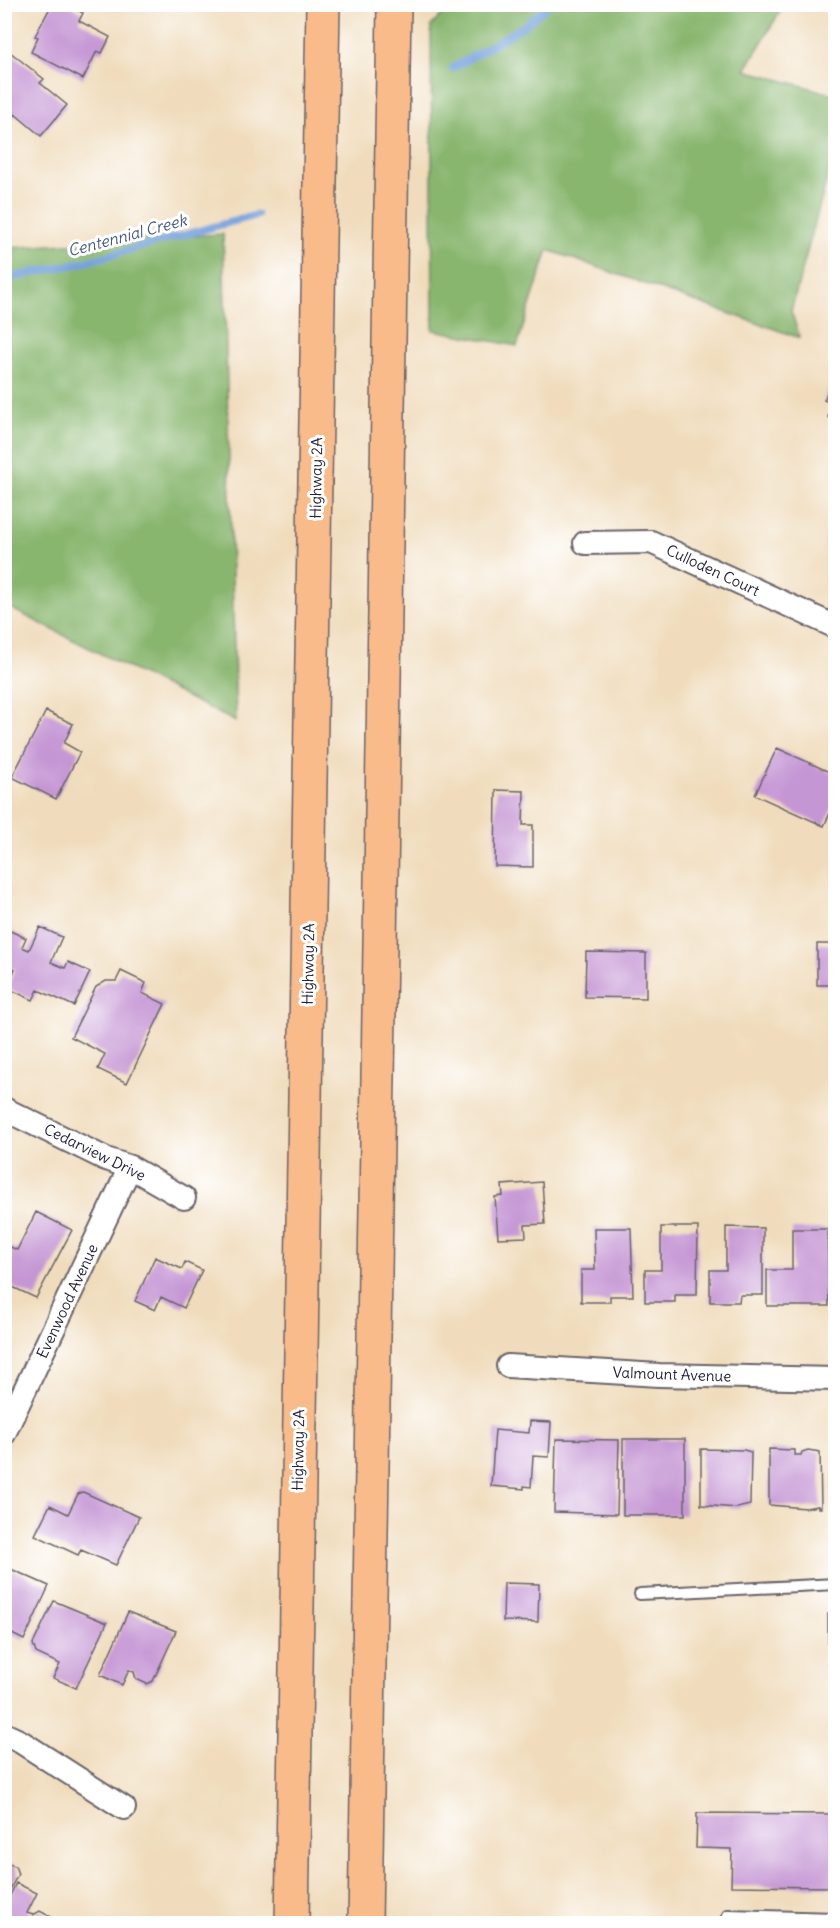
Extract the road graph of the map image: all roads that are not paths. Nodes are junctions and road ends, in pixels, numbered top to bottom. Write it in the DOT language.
graph roads {
  1 [pos="323,4"];
  2 [pos="394,4"];
  3 [pos="585,543"];
  4 [pos="836,627"];
  5 [pos="4,1109"];
  6 [pos="130,1167"];
  7 [pos="184,1198"];
  8 [pos="508,1366"];
  9 [pos="836,1379"];
  10 [pos="4,1434"];
  11 [pos="836,1584"];
  12 [pos="640,1594"];
  13 [pos="4,1734"];
  14 [pos="124,1808"];
  15 [pos="836,1918"];
  16 [pos="292,1923"];
  17 [pos="365,1923"];
  18 [pos="729,1923"];
  1 -- 16 [label="highway, Highway 2A"];
  2 -- 17 [label="highway"];
  3 -- 4 [label="street, Culloden Court"];
  5 -- 6 [label="street, Cedarview Drive"];
  6 -- 7 [label="street, Cedarview Drive"];
  6 -- 10 [label="street, Evenwood Avenue"];
  8 -- 9 [label="street, Valmount Avenue"];
  11 -- 12 [label="lane"];
  13 -- 14 [label="street"];
  15 -- 18 [label="lane"];
}
